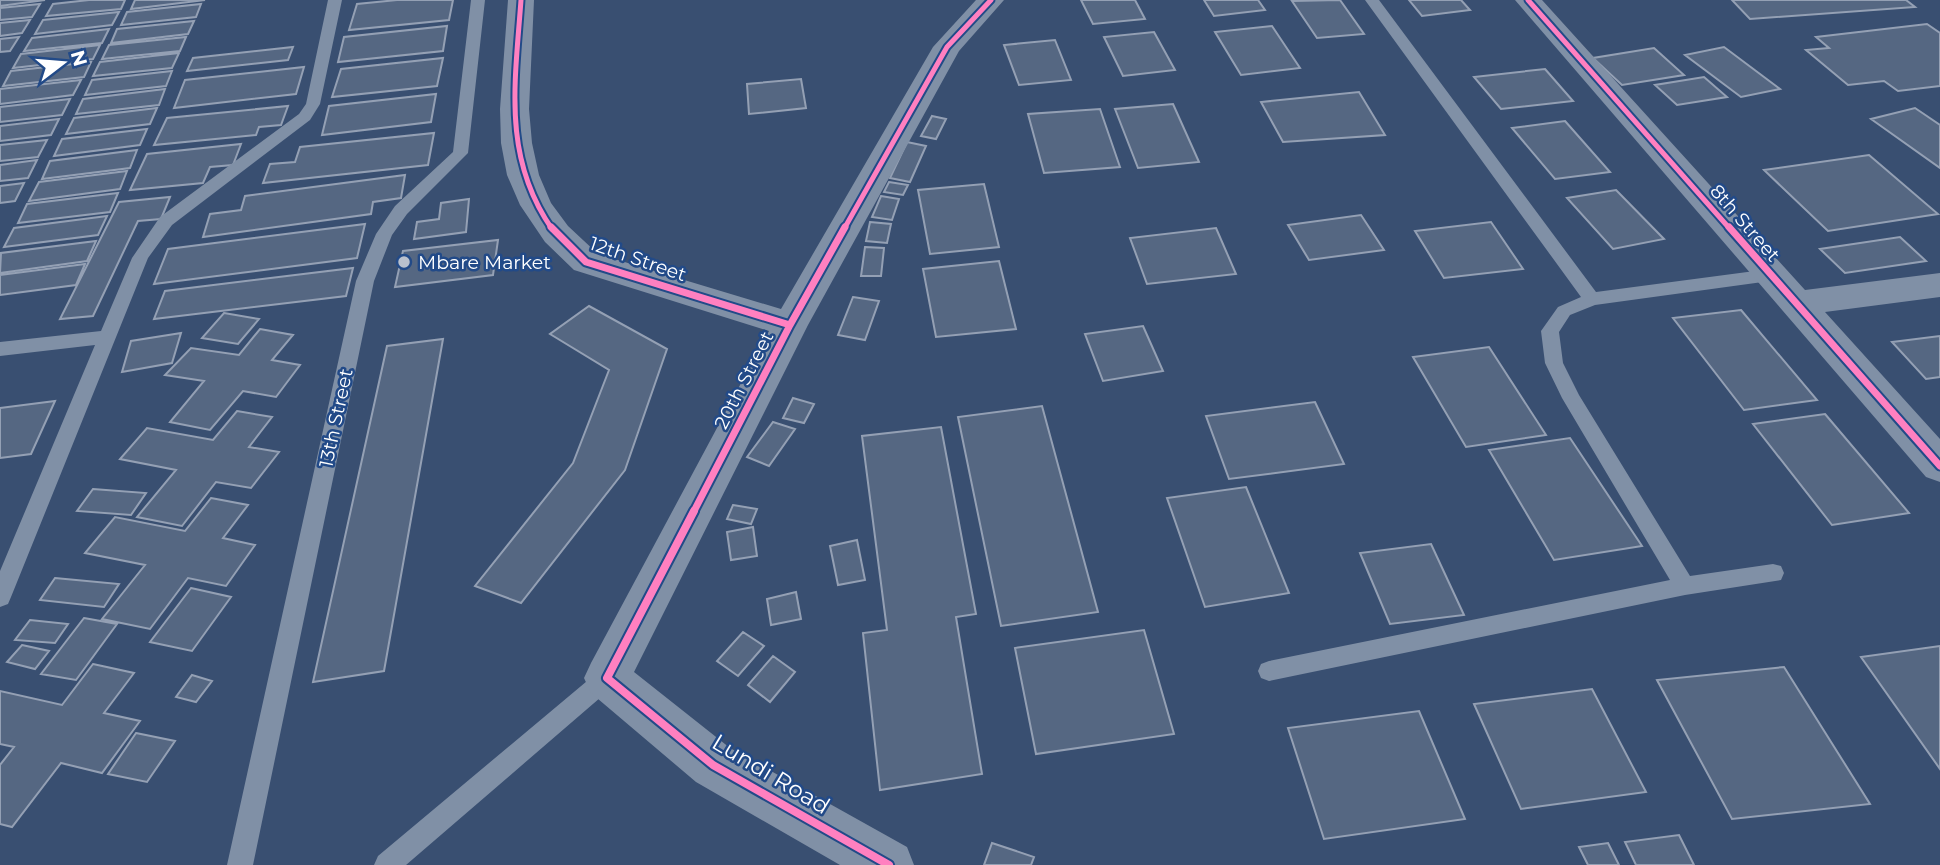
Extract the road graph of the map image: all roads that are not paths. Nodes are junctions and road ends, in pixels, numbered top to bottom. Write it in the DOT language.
graph roads {
  1 [pos="335,0"];
  2 [pos="478,0"];
  3 [pos="521,0"];
  4 [pos="990,0"];
  5 [pos="1373,0"];
  6 [pos="1528,0"];
  7 [pos="1770,275"];
  8 [pos="1940,285"];
  9 [pos="1592,299"];
  10 [pos="1795,304"];
  11 [pos="790,325"];
  12 [pos="107,337"];
  13 [pos="0,349"];
  14 [pos="1940,466"];
  15 [pos="1773,573"];
  16 [pos="1685,586"];
  17 [pos="0,597"];
  18 [pos="1269,671"];
  19 [pos="607,678"];
  20 [pos="240,865"];
  21 [pos="387,865"];
  22 [pos="889,865"];
  1 -- 12 [label="lane"];
  2 -- 20 [label="lane, 13th Street"];
  3 -- 11 [label="street, 12th Street"];
  4 -- 11 [label="street, 20th Street"];
  5 -- 9 [label="lane"];
  6 -- 7 [label="street, 8th Street"];
  7 -- 9 [label="lane"];
  7 -- 10 [label="street, 8th Street"];
  8 -- 10 [label="street"];
  9 -- 16 [label="lane"];
  10 -- 14 [label="street, 8th Street"];
  11 -- 19 [label="street, 20th Street"];
  12 -- 13 [label="lane"];
  12 -- 17 [label="lane"];
  15 -- 16 [label="lane"];
  16 -- 18 [label="lane"];
  19 -- 21 [label="lane"];
  19 -- 22 [label="street, Lundi Road"];
}
